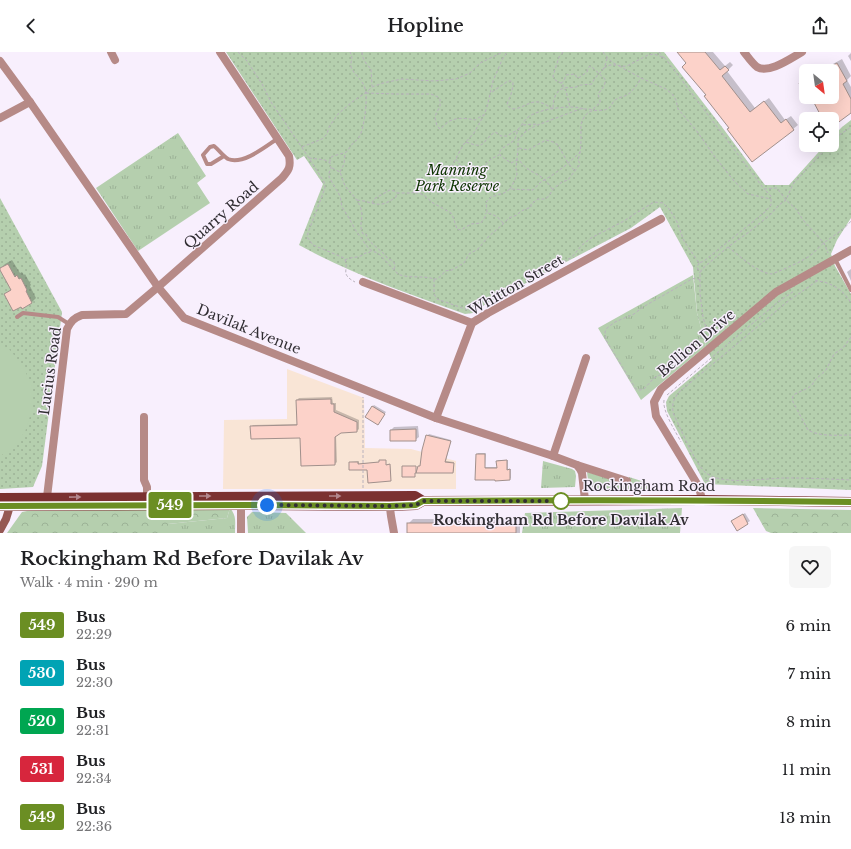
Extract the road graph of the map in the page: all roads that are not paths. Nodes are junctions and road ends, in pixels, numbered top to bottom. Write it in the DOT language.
graph roads {
  1 [pos="111,52"];
  2 [pos="220,52"];
  3 [pos="744,52"];
  4 [pos="802,52"];
  5 [pos="115,60"];
  6 [pos="0,61"];
  7 [pos="30,102"];
  8 [pos="0,118"];
  9 [pos="277,139"];
  10 [pos="224,156"];
  11 [pos="661,219"];
  12 [pos="851,250"];
  13 [pos="833,260"];
  14 [pos="363,282"];
  15 [pos="158,287"];
  16 [pos="851,290"];
  17 [pos="17,317"];
  18 [pos="69,324"];
  19 [pos="472,324"];
  20 [pos="586,358"];
  21 [pos="144,417"];
  22 [pos="436,418"];
  23 [pos="553,456"];
  24 [pos="577,465"];
  25 [pos="627,480"];
  26 [pos="147,496"];
  27 [pos="0,498"];
  28 [pos="46,498"];
  29 [pos="585,500"];
  30 [pos="702,500"];
  31 [pos="241,501"];
  32 [pos="390,501"];
  33 [pos="851,502"];
  34 [pos="5,506"];
  35 [pos="0,530"];
  36 [pos="241,533"];
  37 [pos="394,533"];
  1 -- 5 [label="street"];
  2 -- 9 [label="street"];
  3 -- 4 [label="street"];
  6 -- 7 [label="street, Davilak Avenue"];
  7 -- 8 [label="street"];
  7 -- 15 [label="street, Davilak Avenue"];
  9 -- 10 [label="lane"];
  9 -- 15 [label="street, Quarry Road"];
  10 -- 10 [label="lane"];
  11 -- 19 [label="street, Whitton Street"];
  12 -- 13 [label="street, Bellion Drive"];
  13 -- 16 [label="lane"];
  13 -- 30 [label="street, Bellion Drive"];
  14 -- 19 [label="street"];
  15 -- 18 [label="street, Lucius Road"];
  15 -- 22 [label="street, Davilak Avenue"];
  17 -- 18 [label="lane"];
  18 -- 28 [label="street, Lucius Road"];
  19 -- 22 [label="street, Whitton Street"];
  20 -- 23 [label="street"];
  21 -- 26 [label="street"];
  22 -- 23 [label="street, Davilak Avenue"];
  23 -- 24 [label="street, Davilak Avenue"];
  24 -- 25 [label="street, Davilak Avenue"];
  24 -- 29 [label="street"];
  28 -- 26 [label="main road, Rockingham Road, one-way"];
  26 -- 31 [label="main road, Rockingham Road, one-way"];
  27 -- 28 [label="main road, Rockingham Road"];
  29 -- 30 [label="main road, Rockingham Road"];
  29 -- 32 [label="main road, Rockingham Road"];
  30 -- 33 [label="main road, Rockingham Road"];
  31 -- 32 [label="main road, Rockingham Road"];
  31 -- 34 [label="main road, Rockingham Road"];
  31 -- 36 [label="street"];
  32 -- 37 [label="street"];
  34 -- 35 [label="main road"];
}
